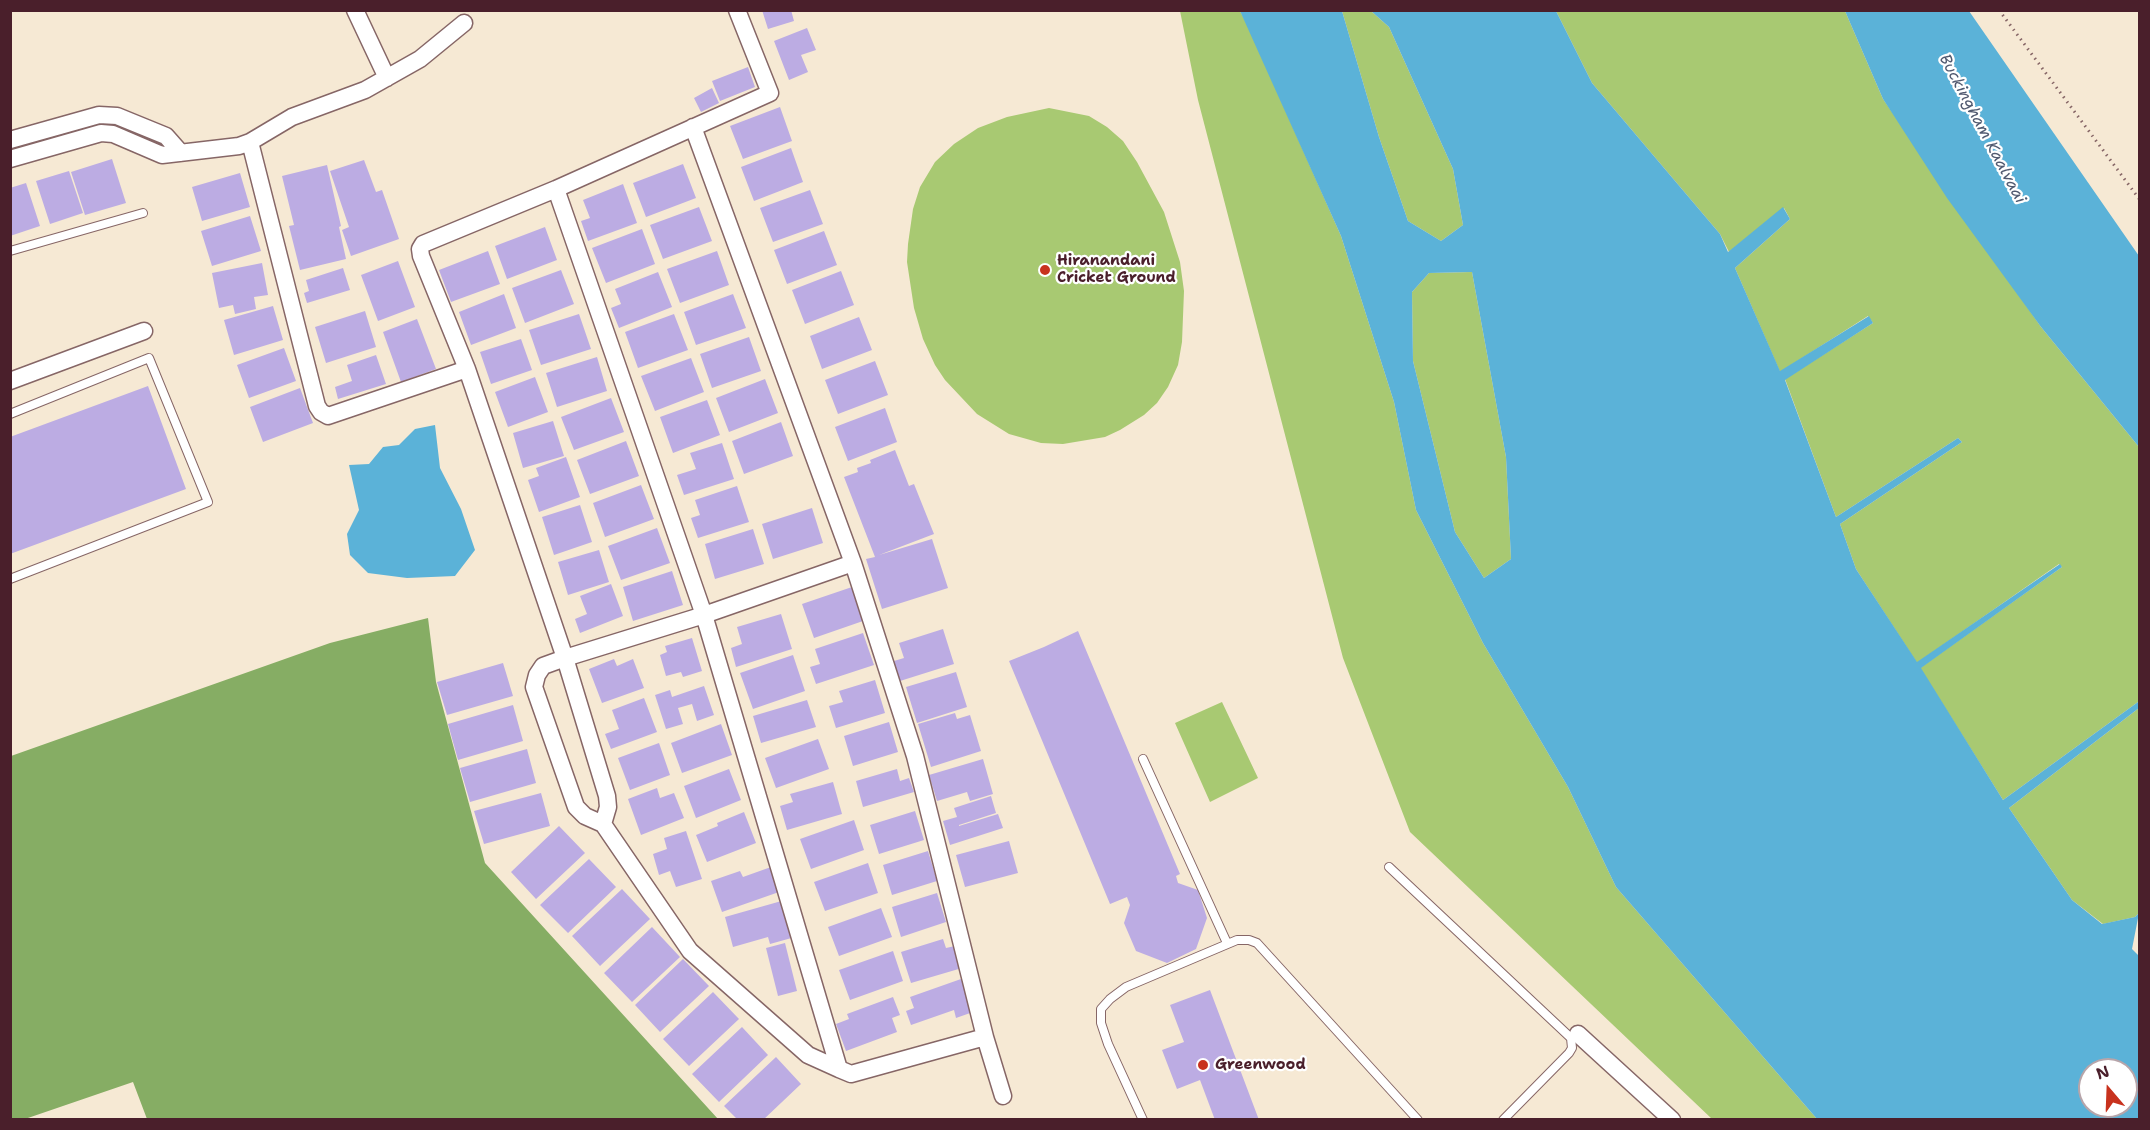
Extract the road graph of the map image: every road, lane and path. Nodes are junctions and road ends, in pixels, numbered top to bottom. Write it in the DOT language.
graph roads {
  1 [pos="355,10"];
  2 [pos="737,10"];
  3 [pos="1999,10"];
  4 [pos="464,23"];
  5 [pos="387,78"];
  6 [pos="693,127"];
  7 [pos="10,140"];
  8 [pos="250,142"];
  9 [pos="181,153"];
  10 [pos="10,159"];
  11 [pos="556,189"];
  12 [pos="2139,200"];
  13 [pos="143,213"];
  14 [pos="10,251"];
  15 [pos="144,331"];
  16 [pos="467,369"];
  17 [pos="10,381"];
  18 [pos="10,414"];
  19 [pos="853,563"];
  20 [pos="10,579"];
  21 [pos="704,615"];
  22 [pos="565,658"];
  23 [pos="1143,759"];
  24 [pos="603,824"];
  25 [pos="1389,867"];
  26 [pos="1227,943"];
  27 [pos="1578,1034"];
  28 [pos="985,1037"];
  29 [pos="839,1069"];
  30 [pos="1003,1096"];
  31 [pos="1143,1119"];
  32 [pos="1418,1119"];
  33 [pos="1503,1119"];
  34 [pos="1672,1119"];
  1 -- 5 [label="street"];
  2 -- 6 [label="street"];
  3 -- 12 [label="path"];
  4 -- 5 [label="street"];
  5 -- 8 [label="street"];
  6 -- 11 [label="street"];
  6 -- 19 [label="street"];
  7 -- 9 [label="street"];
  8 -- 9 [label="street"];
  8 -- 16 [label="street"];
  9 -- 10 [label="street"];
  11 -- 16 [label="street"];
  11 -- 21 [label="street"];
  13 -- 14 [label="lane"];
  15 -- 17 [label="street"];
  16 -- 22 [label="street"];
  18 -- 20 [label="lane"];
  19 -- 21 [label="street"];
  19 -- 28 [label="street"];
  21 -- 22 [label="street"];
  21 -- 29 [label="street"];
  22 -- 24 [label="street"];
  22 -- 24 [label="street"];
  23 -- 26 [label="lane"];
  24 -- 29 [label="street"];
  25 -- 33 [label="lane"];
  26 -- 31 [label="lane"];
  26 -- 32 [label="lane"];
  27 -- 34 [label="street"];
  28 -- 29 [label="street"];
  28 -- 30 [label="street"];
}
